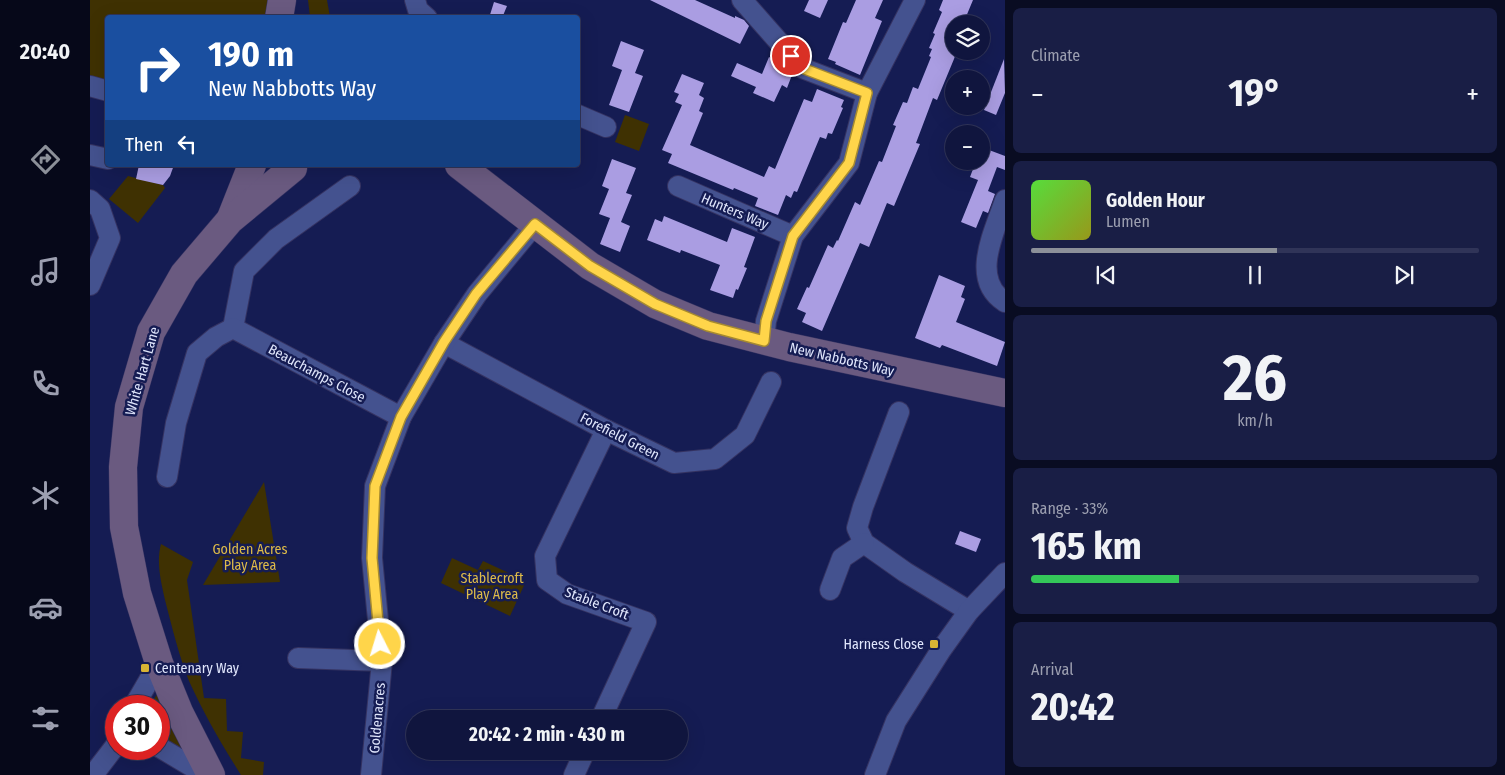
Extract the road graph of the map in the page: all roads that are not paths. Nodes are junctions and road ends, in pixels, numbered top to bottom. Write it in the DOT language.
graph roads {
  1 [pos="282,0"];
  2 [pos="290,0"];
  3 [pos="415,0"];
  4 [pos="742,0"];
  5 [pos="915,0"];
  6 [pos="280,15"];
  7 [pos="291,15"];
  8 [pos="424,15"];
  9 [pos="90,86"];
  10 [pos="105,90"];
  11 [pos="867,93"];
  12 [pos="580,116"];
  13 [pos="606,127"];
  14 [pos="90,156"];
  15 [pos="105,158"];
  16 [pos="251,167"];
  17 [pos="291,167"];
  18 [pos="461,167"];
  19 [pos="350,186"];
  20 [pos="678,186"];
  21 [pos="90,200"];
  22 [pos="1005,200"];
  23 [pos="230,220"];
  24 [pos="535,224"];
  25 [pos="793,236"];
  26 [pos="90,285"];
  27 [pos="1005,302"];
  28 [pos="233,328"];
  29 [pos="764,341"];
  30 [pos="444,342"];
  31 [pos="771,382"];
  32 [pos="1005,393"];
  33 [pos="899,412"];
  34 [pos="401,417"];
  35 [pos="606,430"];
  36 [pos="168,477"];
  37 [pos="864,543"];
  38 [pos="1005,573"];
  39 [pos="830,590"];
  40 [pos="969,612"];
  41 [pos="298,658"];
  42 [pos="382,661"];
  43 [pos="159,663"];
  44 [pos="140,695"];
  45 [pos="605,710"];
  46 [pos="170,754"];
  47 [pos="105,759"];
  48 [pos="581,760"];
  49 [pos="93,775"];
  50 [pos="206,775"];
  51 [pos="211,775"];
  52 [pos="371,775"];
  53 [pos="574,775"];
  54 [pos="875,775"];
  1 -- 6 [label="street"];
  2 -- 7 [label="street"];
  3 -- 8 [label="street"];
  4 -- 11 [label="street"];
  5 -- 11 [label="street"];
  9 -- 10 [label="street"];
  11 -- 25 [label="street"];
  12 -- 13 [label="street"];
  14 -- 15 [label="street"];
  16 -- 23 [label="street, White Hart Lane"];
  17 -- 23 [label="street, White Hart Lane"];
  18 -- 24 [label="street, New Nabbotts Way"];
  19 -- 28 [label="street"];
  20 -- 25 [label="street, Hunters Way"];
  21 -- 26 [label="street"];
  22 -- 27 [label="street"];
  23 -- 43 [label="street, White Hart Lane"];
  24 -- 29 [label="street, New Nabbotts Way"];
  24 -- 30 [label="street, Goldenacres"];
  25 -- 29 [label="street"];
  28 -- 34 [label="street, Beauchamps Close"];
  28 -- 36 [label="street"];
  29 -- 32 [label="street, New Nabbotts Way"];
  30 -- 34 [label="street, Goldenacres"];
  30 -- 35 [label="street, Forefield Green"];
  31 -- 35 [label="street, Forefield Green"];
  33 -- 37 [label="street"];
  34 -- 42 [label="street, Goldenacres"];
  35 -- 45 [label="street, Stable Croft"];
  37 -- 39 [label="street"];
  37 -- 40 [label="street"];
  38 -- 40 [label="street"];
  40 -- 54 [label="street"];
  41 -- 42 [label="street"];
  42 -- 52 [label="street, Goldenacres"];
  43 -- 44 [label="street"];
  43 -- 51 [label="street, White Hart Lane"];
  46 -- 50 [label="street"];
  47 -- 49 [label="street"];
  48 -- 53 [label="street"];
}
